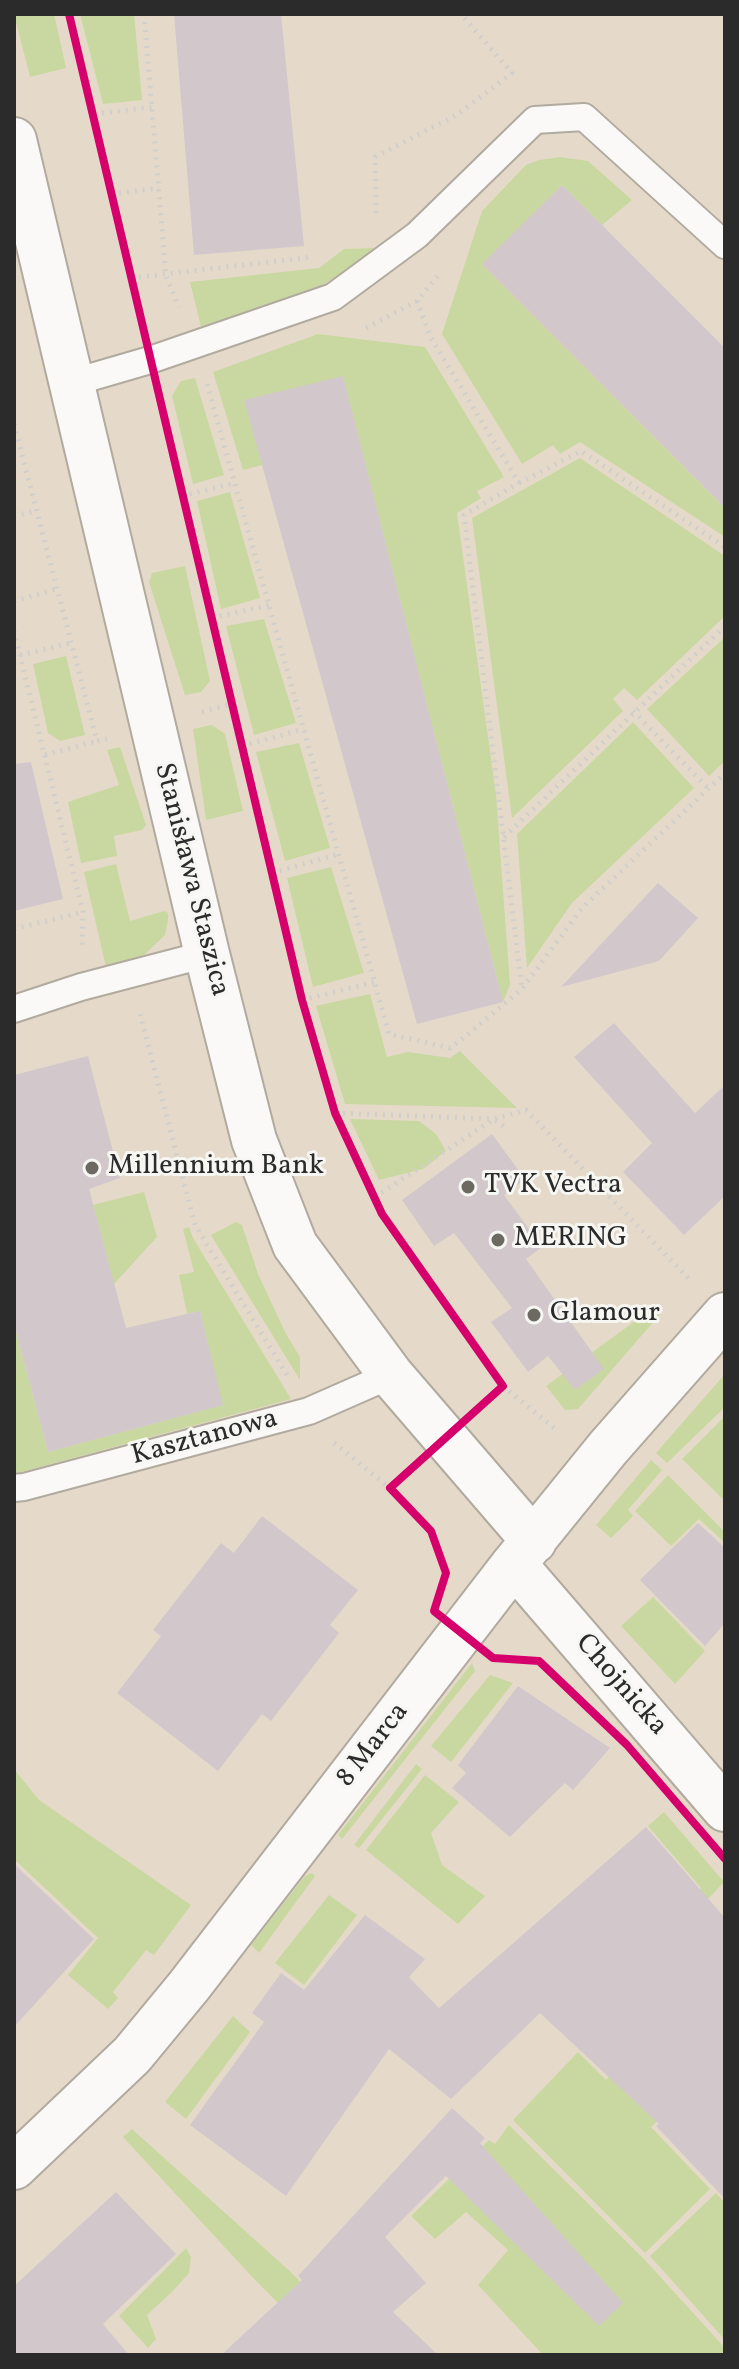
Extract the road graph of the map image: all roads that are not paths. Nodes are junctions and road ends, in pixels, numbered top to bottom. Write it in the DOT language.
graph roads {
  1 [pos="14,140"];
  2 [pos="725,245"];
  3 [pos="71,383"];
  4 [pos="207,954"];
  5 [pos="14,1009"];
  6 [pos="711,1301"];
  7 [pos="391,1375"];
  8 [pos="14,1488"];
  9 [pos="524,1553"];
  10 [pos="725,1809"];
  11 [pos="14,2167"];
  1 -- 3 [label="street, Stanisława Staszica"];
  2 -- 3 [label="lane"];
  3 -- 4 [label="street, Stanisława Staszica"];
  4 -- 5 [label="lane"];
  4 -- 7 [label="street, Stanisława Staszica"];
  6 -- 9 [label="street, 8 Marca"];
  7 -- 8 [label="lane, Kasztanowa"];
  7 -- 9 [label="street, Stanisława Staszica"];
  9 -- 10 [label="street, Chojnicka"];
  9 -- 11 [label="street, 8 Marca"];
}
